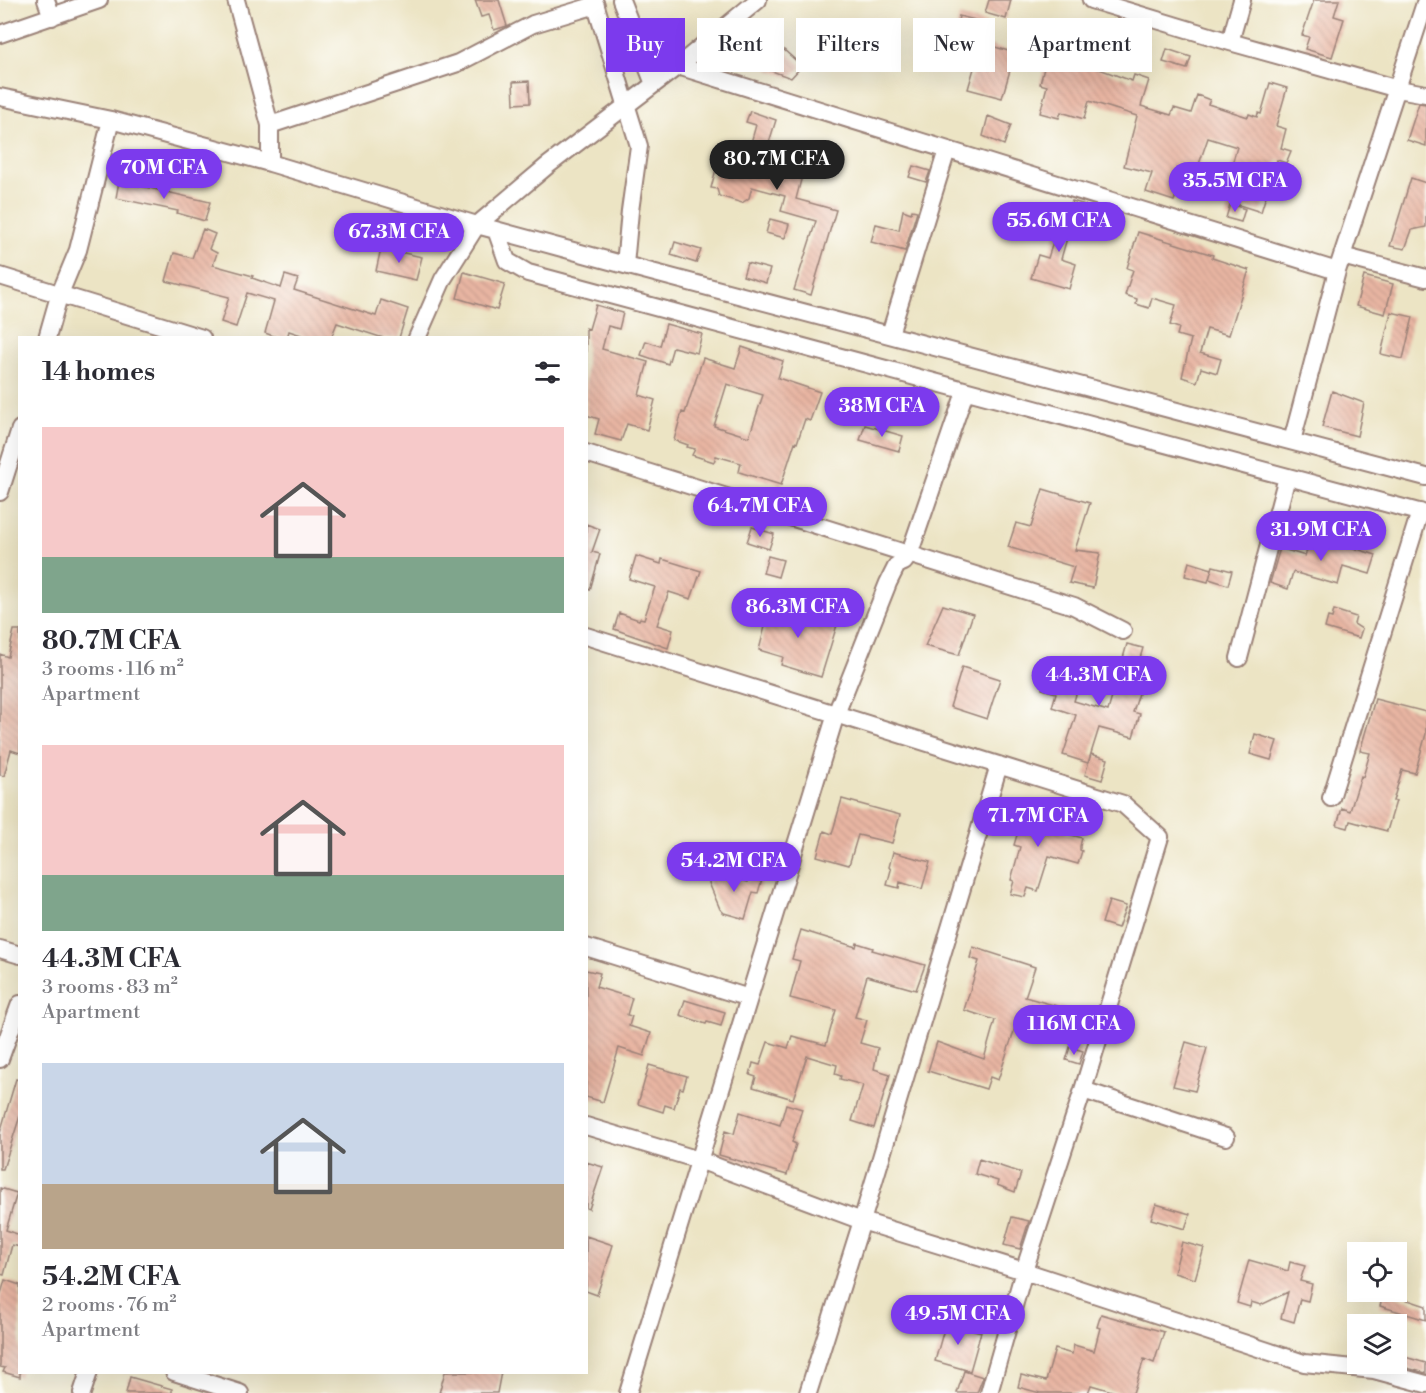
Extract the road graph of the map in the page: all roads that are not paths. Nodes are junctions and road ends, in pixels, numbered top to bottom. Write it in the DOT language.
graph roads {
  1 [pos="46,0"];
  2 [pos="99,0"];
  3 [pos="236,0"];
  4 [pos="621,0"];
  5 [pos="758,0"];
  6 [pos="1091,0"];
  7 [pos="1242,0"];
  8 [pos="1426,0"];
  9 [pos="595,3"];
  10 [pos="52,17"];
  11 [pos="0,34"];
  12 [pos="1230,42"];
  13 [pos="685,60"];
  14 [pos="685,68"];
  15 [pos="670,72"];
  16 [pos="654,84"];
  17 [pos="1398,89"];
  18 [pos="1426,94"];
  19 [pos="0,97"];
  20 [pos="627,105"];
  21 [pos="111,120"];
  22 [pos="270,125"];
  23 [pos="947,150"];
  24 [pos="270,163"];
  25 [pos="477,225"];
  26 [pos="496,230"];
  27 [pos="1340,264"];
  28 [pos="625,266"];
  29 [pos="0,276"];
  30 [pos="1426,278"];
  31 [pos="59,296"];
  32 [pos="890,334"];
  33 [pos="47,336"];
  34 [pos="195,336"];
  35 [pos="418,336"];
  36 [pos="965,392"];
  37 [pos="18,435"];
  38 [pos="1292,441"];
  39 [pos="588,454"];
  40 [pos="10,458"];
  41 [pos="1287,477"];
  42 [pos="1426,477"];
  43 [pos="0,492"];
  44 [pos="1423,513"];
  45 [pos="909,555"];
  46 [pos="1123,631"];
  47 [pos="588,637"];
  48 [pos="1239,658"];
  49 [pos="836,714"];
  50 [pos="999,765"];
  51 [pos="1330,798"];
  52 [pos="588,948"];
  53 [pos="0,949"];
  54 [pos="18,954"];
  55 [pos="749,998"];
  56 [pos="18,1010"];
  57 [pos="0,1059"];
  58 [pos="1083,1090"];
  59 [pos="588,1127"];
  60 [pos="1226,1137"];
  61 [pos="699,1160"];
  62 [pos="862,1221"];
  63 [pos="1024,1271"];
  64 [pos="88,1374"];
  65 [pos="180,1374"];
  66 [pos="1426,1384"];
  67 [pos="82,1393"];
  68 [pos="240,1393"];
  69 [pos="628,1393"];
  70 [pos="808,1393"];
  71 [pos="988,1393"];
  1 -- 10 [label="street"];
  2 -- 10 [label="street"];
  3 -- 22 [label="street"];
  4 -- 16 [label="street"];
  5 -- 13 [label="street"];
  6 -- 12 [label="street"];
  7 -- 12 [label="street"];
  8 -- 17 [label="street"];
  9 -- 20 [label="street"];
  9 -- 22 [label="street"];
  10 -- 11 [label="street"];
  12 -- 17 [label="street"];
  14 -- 23 [label="street"];
  15 -- 16 [label="street"];
  16 -- 20 [label="street"];
  17 -- 18 [label="street"];
  17 -- 27 [label="street"];
  19 -- 21 [label="street"];
  20 -- 25 [label="street"];
  20 -- 28 [label="street"];
  21 -- 24 [label="street"];
  21 -- 31 [label="street"];
  22 -- 24 [label="street"];
  23 -- 27 [label="street"];
  23 -- 32 [label="street"];
  24 -- 25 [label="street"];
  25 -- 26 [label="street"];
  25 -- 35 [label="street"];
  26 -- 28 [label="street"];
  26 -- 36 [label="street"];
  27 -- 30 [label="street"];
  27 -- 38 [label="street"];
  28 -- 32 [label="street"];
  29 -- 31 [label="street"];
  31 -- 33 [label="street"];
  31 -- 34 [label="street"];
  32 -- 38 [label="street"];
  36 -- 41 [label="street"];
  36 -- 45 [label="street"];
  37 -- 40 [label="street"];
  38 -- 42 [label="street"];
  39 -- 45 [label="street"];
  40 -- 43 [label="street"];
  41 -- 44 [label="street"];
  41 -- 48 [label="street"];
  44 -- 51 [label="street"];
  45 -- 46 [label="street"];
  45 -- 49 [label="street"];
  47 -- 49 [label="street"];
  49 -- 50 [label="street"];
  49 -- 55 [label="street"];
  50 -- 58 [label="street"];
  50 -- 62 [label="street"];
  52 -- 55 [label="street"];
  53 -- 54 [label="street"];
  55 -- 61 [label="street"];
  56 -- 57 [label="street"];
  58 -- 60 [label="street"];
  58 -- 63 [label="street"];
  59 -- 61 [label="street"];
  61 -- 62 [label="street"];
  61 -- 69 [label="street"];
  62 -- 63 [label="street"];
  62 -- 70 [label="street"];
  63 -- 66 [label="street"];
  63 -- 71 [label="street"];
  64 -- 67 [label="street"];
  65 -- 68 [label="street"];
}
